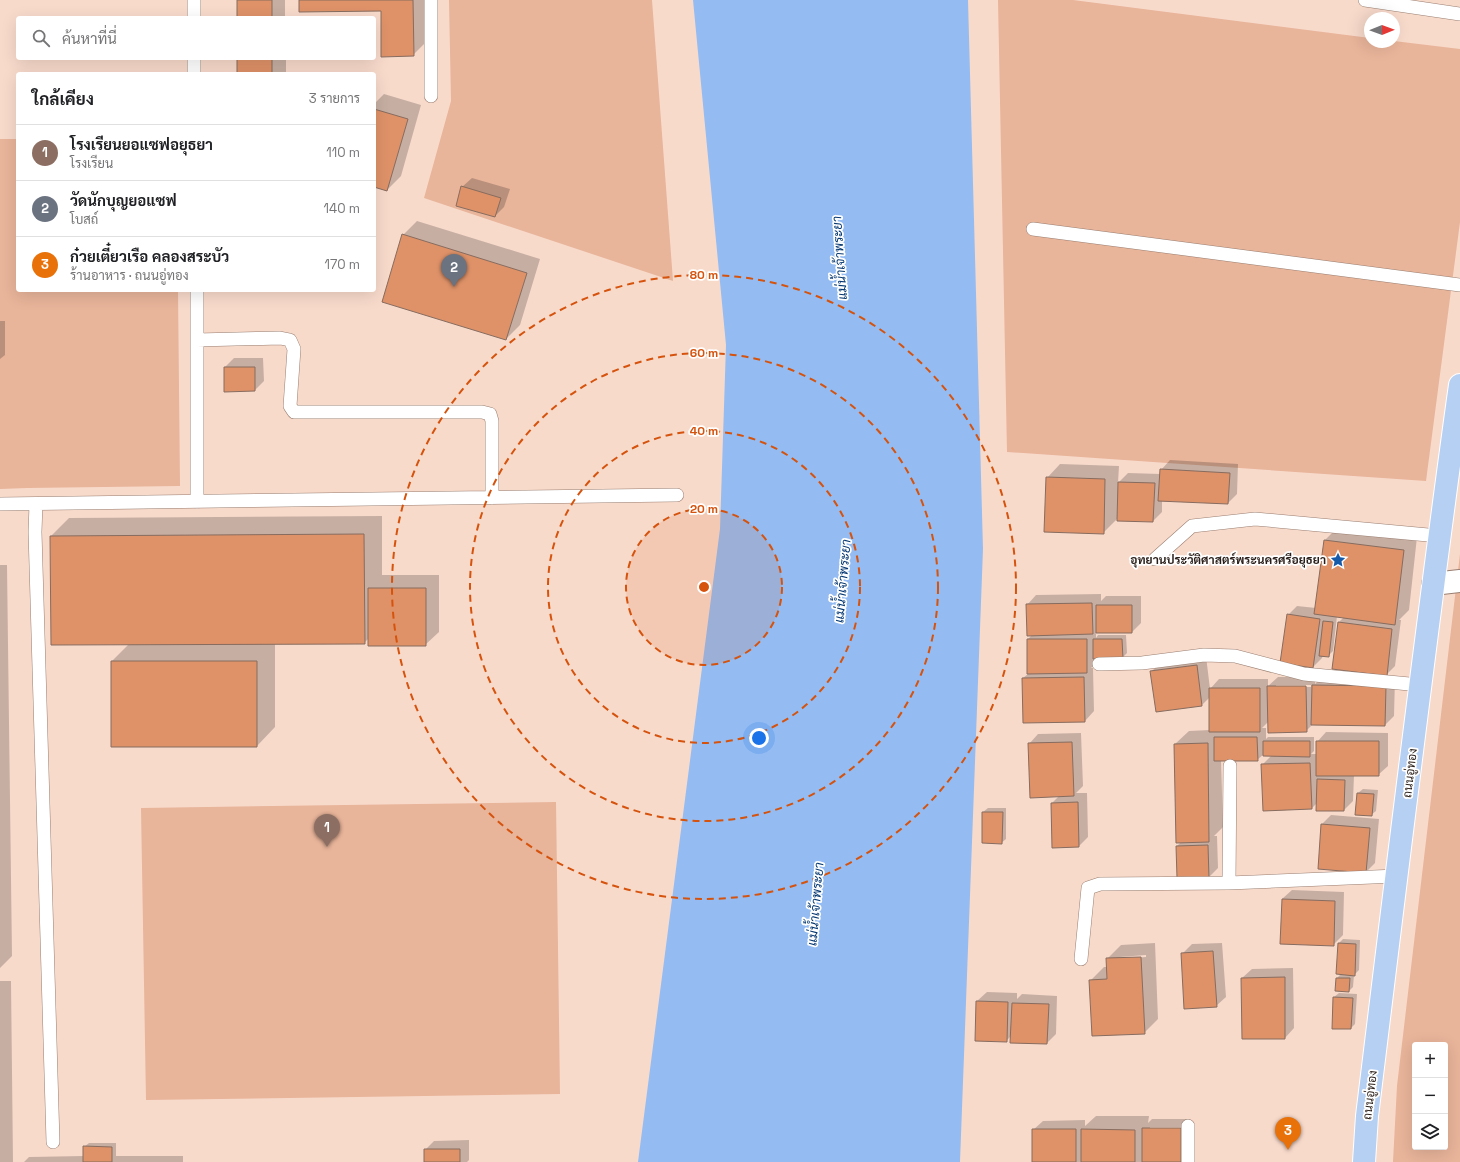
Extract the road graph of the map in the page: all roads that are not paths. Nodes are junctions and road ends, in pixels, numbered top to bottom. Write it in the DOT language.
graph roads {
  1 [pos="194,0"];
  2 [pos="431,0"];
  3 [pos="1365,0"];
  4 [pos="1454,9"];
  5 [pos="194,16"];
  6 [pos="194,60"];
  7 [pos="194,72"];
  8 [pos="431,96"];
  9 [pos="1033,229"];
  10 [pos="1460,285"];
  11 [pos="197,292"];
  12 [pos="197,340"];
  13 [pos="1460,384"];
  14 [pos="677,495"];
  15 [pos="492,498"];
  16 [pos="197,502"];
  17 [pos="0,504"];
  18 [pos="36,504"];
  19 [pos="1439,536"];
  20 [pos="1155,559"];
  21 [pos="1460,581"];
  22 [pos="1433,584"];
  23 [pos="1099,664"];
  24 [pos="1420,685"];
  25 [pos="1230,766"];
  26 [pos="1397,876"];
  27 [pos="1228,883"];
  28 [pos="1081,959"];
  29 [pos="1188,1126"];
  30 [pos="53,1142"];
  31 [pos="1188,1162"];
  32 [pos="1364,1162"];
  1 -- 5 [label="lane"];
  2 -- 8 [label="lane"];
  3 -- 4 [label="lane"];
  6 -- 7 [label="lane"];
  9 -- 10 [label="lane"];
  11 -- 12 [label="lane"];
  12 -- 15 [label="lane"];
  12 -- 16 [label="lane"];
  13 -- 19 [label="main road, ถนนอู่ทอง"];
  14 -- 15 [label="lane"];
  15 -- 16 [label="lane"];
  16 -- 18 [label="lane"];
  17 -- 18 [label="lane"];
  18 -- 30 [label="lane"];
  19 -- 20 [label="lane"];
  19 -- 22 [label="main road, ถนนอู่ทอง"];
  21 -- 22 [label="street"];
  22 -- 24 [label="main road, ถนนอู่ทอง"];
  23 -- 24 [label="lane"];
  24 -- 26 [label="main road, ถนนอู่ทอง"];
  25 -- 27 [label="lane"];
  26 -- 27 [label="lane"];
  26 -- 32 [label="main road, ถนนอู่ทอง"];
  27 -- 28 [label="lane"];
  29 -- 31 [label="lane"];
}
